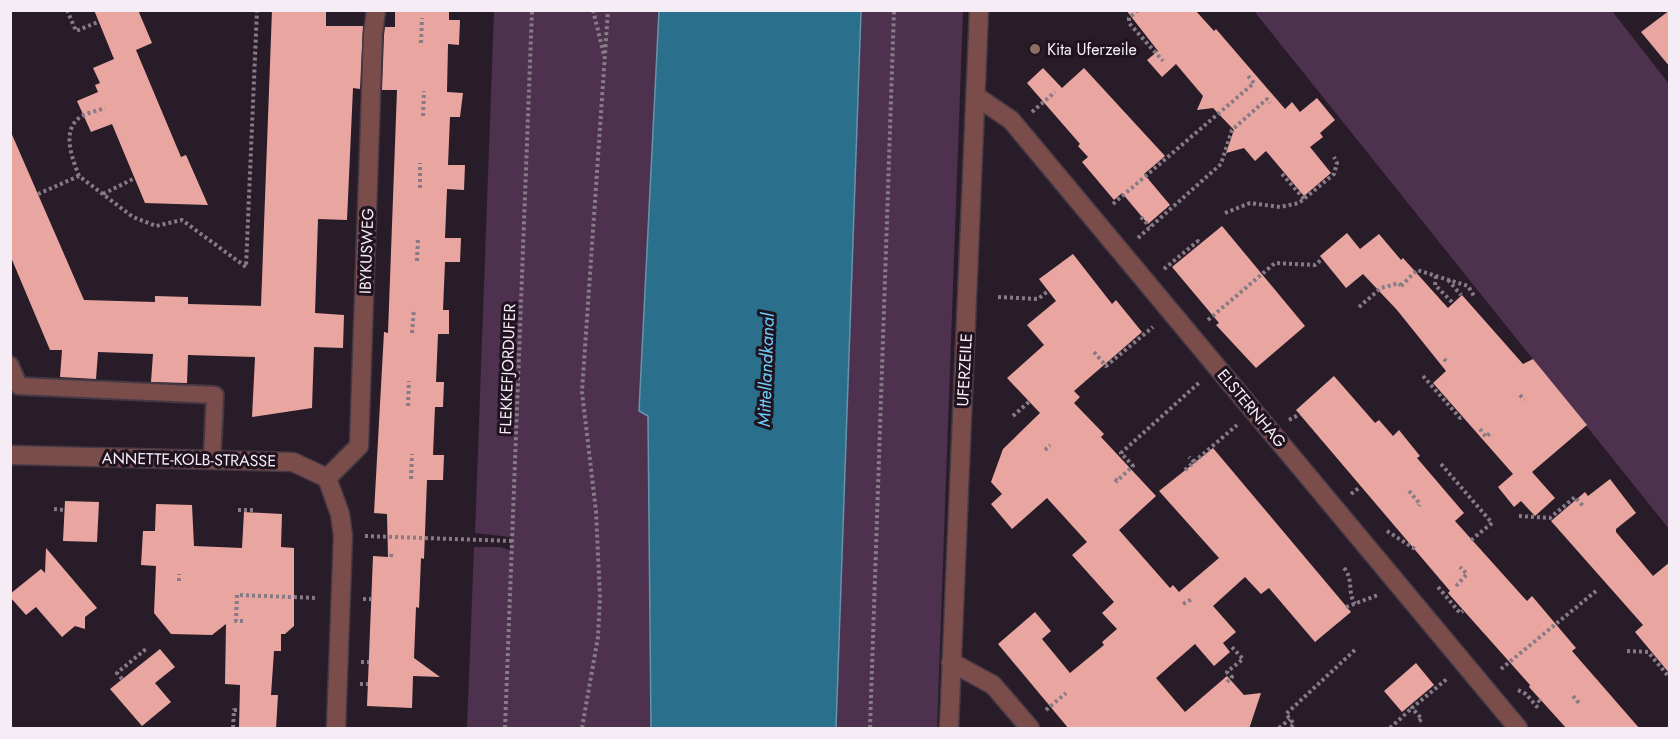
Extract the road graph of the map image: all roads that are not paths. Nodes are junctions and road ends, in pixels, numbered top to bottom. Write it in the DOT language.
graph roads {
  1 [pos="376,10"];
  2 [pos="979,10"];
  3 [pos="977,97"];
  4 [pos="10,365"];
  5 [pos="10,455"];
  6 [pos="212,460"];
  7 [pos="327,478"];
  8 [pos="951,662"];
  9 [pos="1034,722"];
  10 [pos="336,729"];
  11 [pos="949,729"];
  12 [pos="1518,729"];
  1 -- 7 [label="street, IBYKUSWEG"];
  2 -- 3 [label="street, UFERZEILE"];
  3 -- 8 [label="street, UFERZEILE"];
  3 -- 12 [label="street, ELSTERNHAG"];
  4 -- 6 [label="lane"];
  5 -- 6 [label="street, ANNETTE-KOLB-STRASSE"];
  6 -- 7 [label="street, ANNETTE-KOLB-STRASSE"];
  7 -- 10 [label="street"];
  8 -- 9 [label="street"];
  8 -- 11 [label="street, UFERZEILE"];
}
